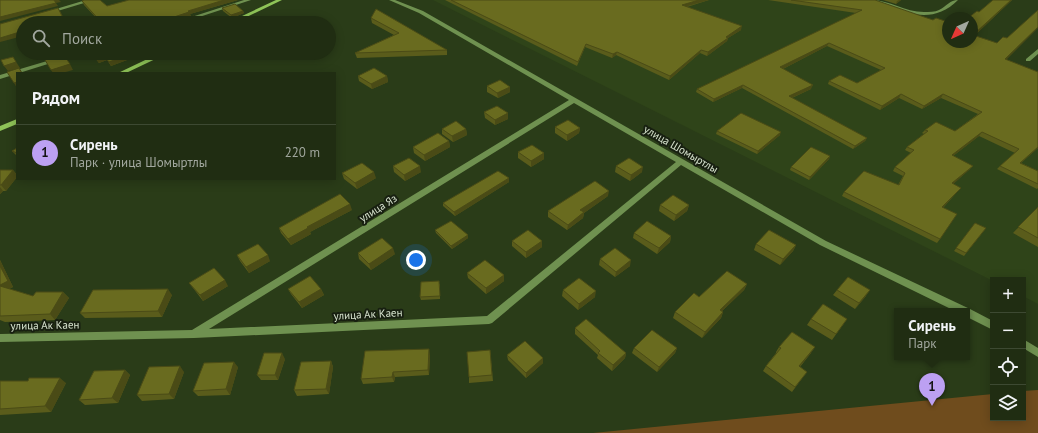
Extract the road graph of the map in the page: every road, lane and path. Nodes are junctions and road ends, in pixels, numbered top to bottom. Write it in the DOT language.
graph roads {
  1 [pos="92,0"];
  2 [pos="249,0"];
  3 [pos="280,0"];
  4 [pos="390,0"];
  5 [pos="874,0"];
  6 [pos="956,0"];
  7 [pos="46,12"];
  8 [pos="198,16"];
  9 [pos="245,16"];
  10 [pos="1038,51"];
  11 [pos="57,60"];
  12 [pos="150,60"];
  13 [pos="1028,60"];
  14 [pos="16,72"];
  15 [pos="17,72"];
  16 [pos="123,72"];
  17 [pos="0,77"];
  18 [pos="574,100"];
  19 [pos="16,121"];
  20 [pos="0,129"];
  21 [pos="680,162"];
  22 [pos="958,308"];
  23 [pos="970,314"];
  24 [pos="990,324"];
  25 [pos="194,334"];
  26 [pos="0,338"];
  27 [pos="1026,345"];
  28 [pos="1038,353"];
  1 -- 7 [label="street"];
  2 -- 8 [label="street"];
  3 -- 9 [label="street"];
  4 -- 18 [label="street, улица Шомыртлы"];
  5 -- 6 [label="street"];
  10 -- 13 [label="street"];
  11 -- 15 [label="street"];
  12 -- 16 [label="street"];
  14 -- 17 [label="street"];
  18 -- 21 [label="street, улица Шомыртлы"];
  18 -- 25 [label="street, улица Яз"];
  19 -- 20 [label="street"];
  21 -- 22 [label="street, улица Шомыртлы"];
  21 -- 25 [label="street, улица Ак Каен"];
  23 -- 24 [label="street"];
  25 -- 26 [label="street, улица Ак Каен"];
  27 -- 28 [label="street"];
}
